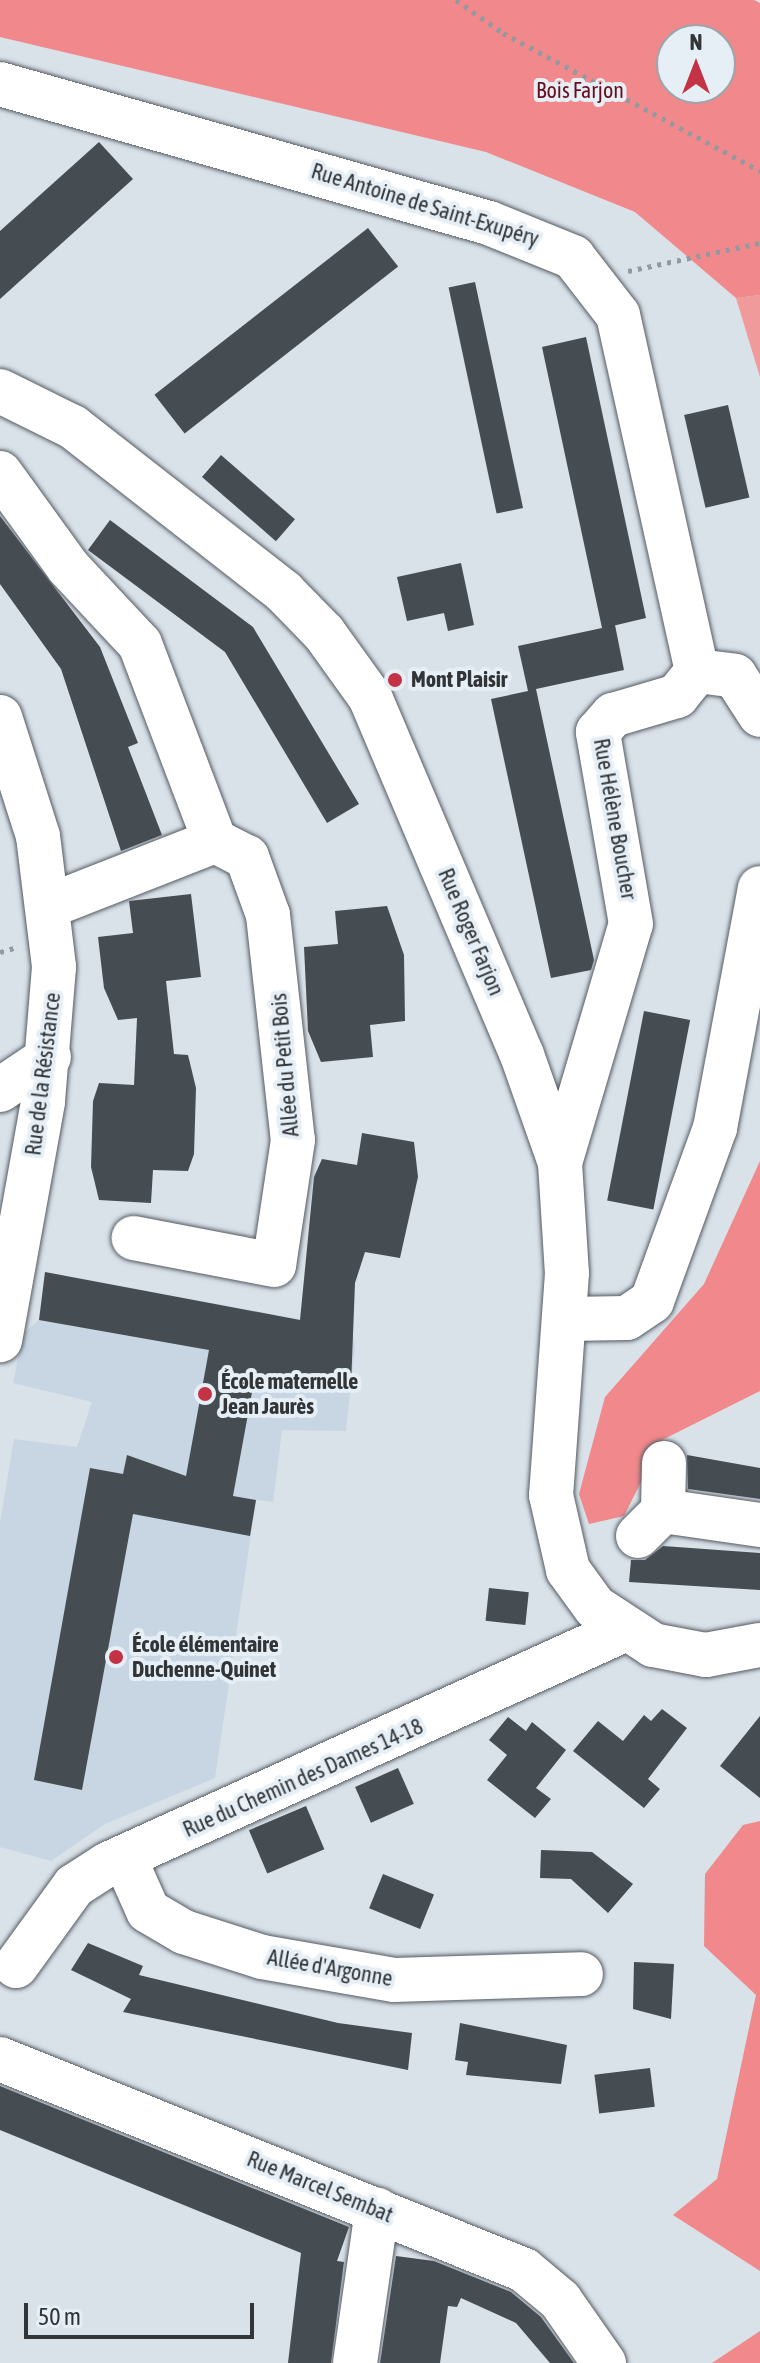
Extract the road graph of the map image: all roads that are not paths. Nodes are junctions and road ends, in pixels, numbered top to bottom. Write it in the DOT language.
graph roads {
  1 [pos="0,84"];
  2 [pos="0,391"];
  3 [pos="0,473"];
  4 [pos="697,671"];
  5 [pos="760,715"];
  6 [pos="0,717"];
  7 [pos="15,812"];
  8 [pos="215,841"];
  9 [pos="760,888"];
  10 [pos="49,906"];
  11 [pos="49,1057"];
  12 [pos="0,1090"];
  13 [pos="560,1163"];
  14 [pos="134,1238"];
  15 [pos="565,1319"];
  16 [pos="0,1340"];
  17 [pos="664,1463"];
  18 [pos="760,1525"];
  19 [pos="624,1630"];
  20 [pos="760,1645"];
  21 [pos="124,1857"];
  22 [pos="16,1966"];
  23 [pos="581,1974"];
  24 [pos="0,2059"];
  25 [pos="377,2210"];
  26 [pos="355,2363"];
  27 [pos="604,2363"];
  1 -- 4 [label="street, Rue Antoine de Saint-Exupéry"];
  2 -- 13 [label="street, Rue Roger Farjon"];
  3 -- 8 [label="street"];
  4 -- 5 [label="street"];
  4 -- 13 [label="street, Rue Hélène Boucher"];
  6 -- 7 [label="street, Rue de la Résistance"];
  7 -- 10 [label="street, Rue de la Résistance"];
  8 -- 10 [label="street"];
  8 -- 14 [label="street, Allée du Petit Bois"];
  9 -- 15 [label="street"];
  10 -- 11 [label="street, Rue de la Résistance"];
  11 -- 12 [label="street"];
  11 -- 16 [label="street, Rue de la Résistance"];
  13 -- 15 [label="street, Rue Roger Farjon"];
  15 -- 19 [label="street, Rue Roger Farjon"];
  17 -- 18 [label="street"];
  19 -- 20 [label="street"];
  19 -- 21 [label="street, Rue du Chemin des Dames 14-18"];
  21 -- 22 [label="street, Rue du Chemin des Dames 14-18"];
  21 -- 23 [label="street, Allée d'Argonne"];
  24 -- 25 [label="street, Rue Marcel Sembat"];
  25 -- 26 [label="street"];
  25 -- 27 [label="street, Rue Marcel Sembat"];
}
